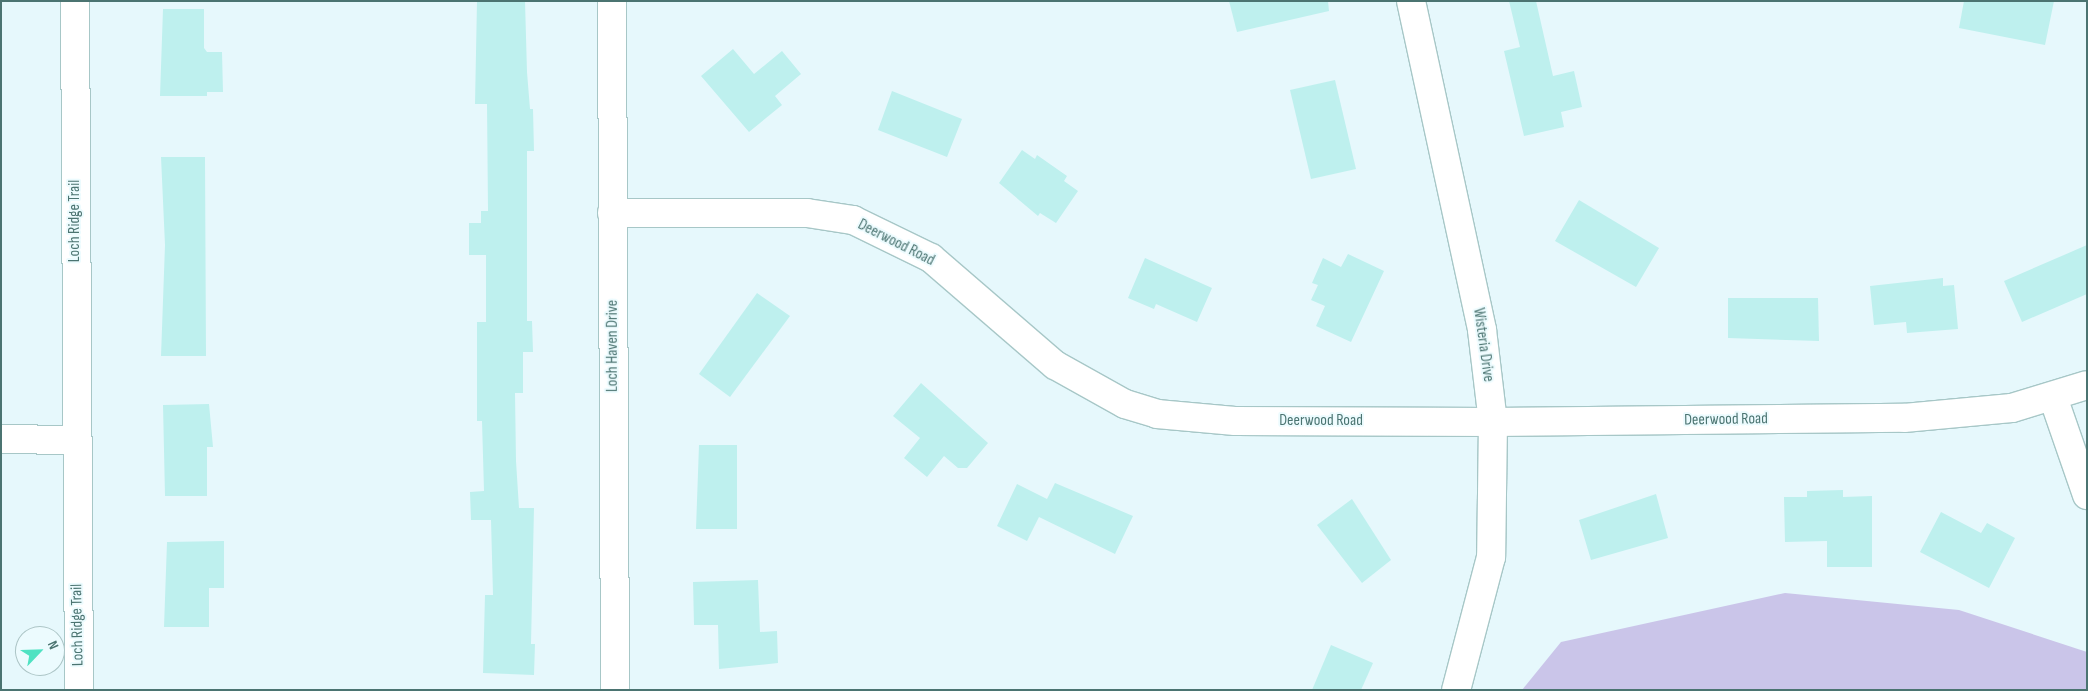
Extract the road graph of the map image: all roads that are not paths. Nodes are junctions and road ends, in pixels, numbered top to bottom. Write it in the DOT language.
graph roads {
  1 [pos="75,1"];
  2 [pos="612,1"];
  3 [pos="1411,1"];
  4 [pos="612,212"];
  5 [pos="2087,385"];
  6 [pos="2053,397"];
  7 [pos="1494,422"];
  8 [pos="1,439"];
  9 [pos="76,440"];
  10 [pos="2087,495"];
  11 [pos="79,690"];
  12 [pos="615,690"];
  13 [pos="1456,690"];
  1 -- 9 [label="street, Loch Ridge Trail"];
  2 -- 4 [label="street, Loch Haven Drive"];
  3 -- 7 [label="street, Wisteria Drive"];
  4 -- 7 [label="street, Deerwood Road"];
  4 -- 12 [label="street, Loch Haven Drive"];
  5 -- 6 [label="street, Deerwood Road"];
  6 -- 7 [label="street, Deerwood Road"];
  6 -- 10 [label="street"];
  7 -- 13 [label="street, Wisteria Drive"];
  8 -- 9 [label="street"];
  9 -- 11 [label="street, Loch Ridge Trail"];
}
